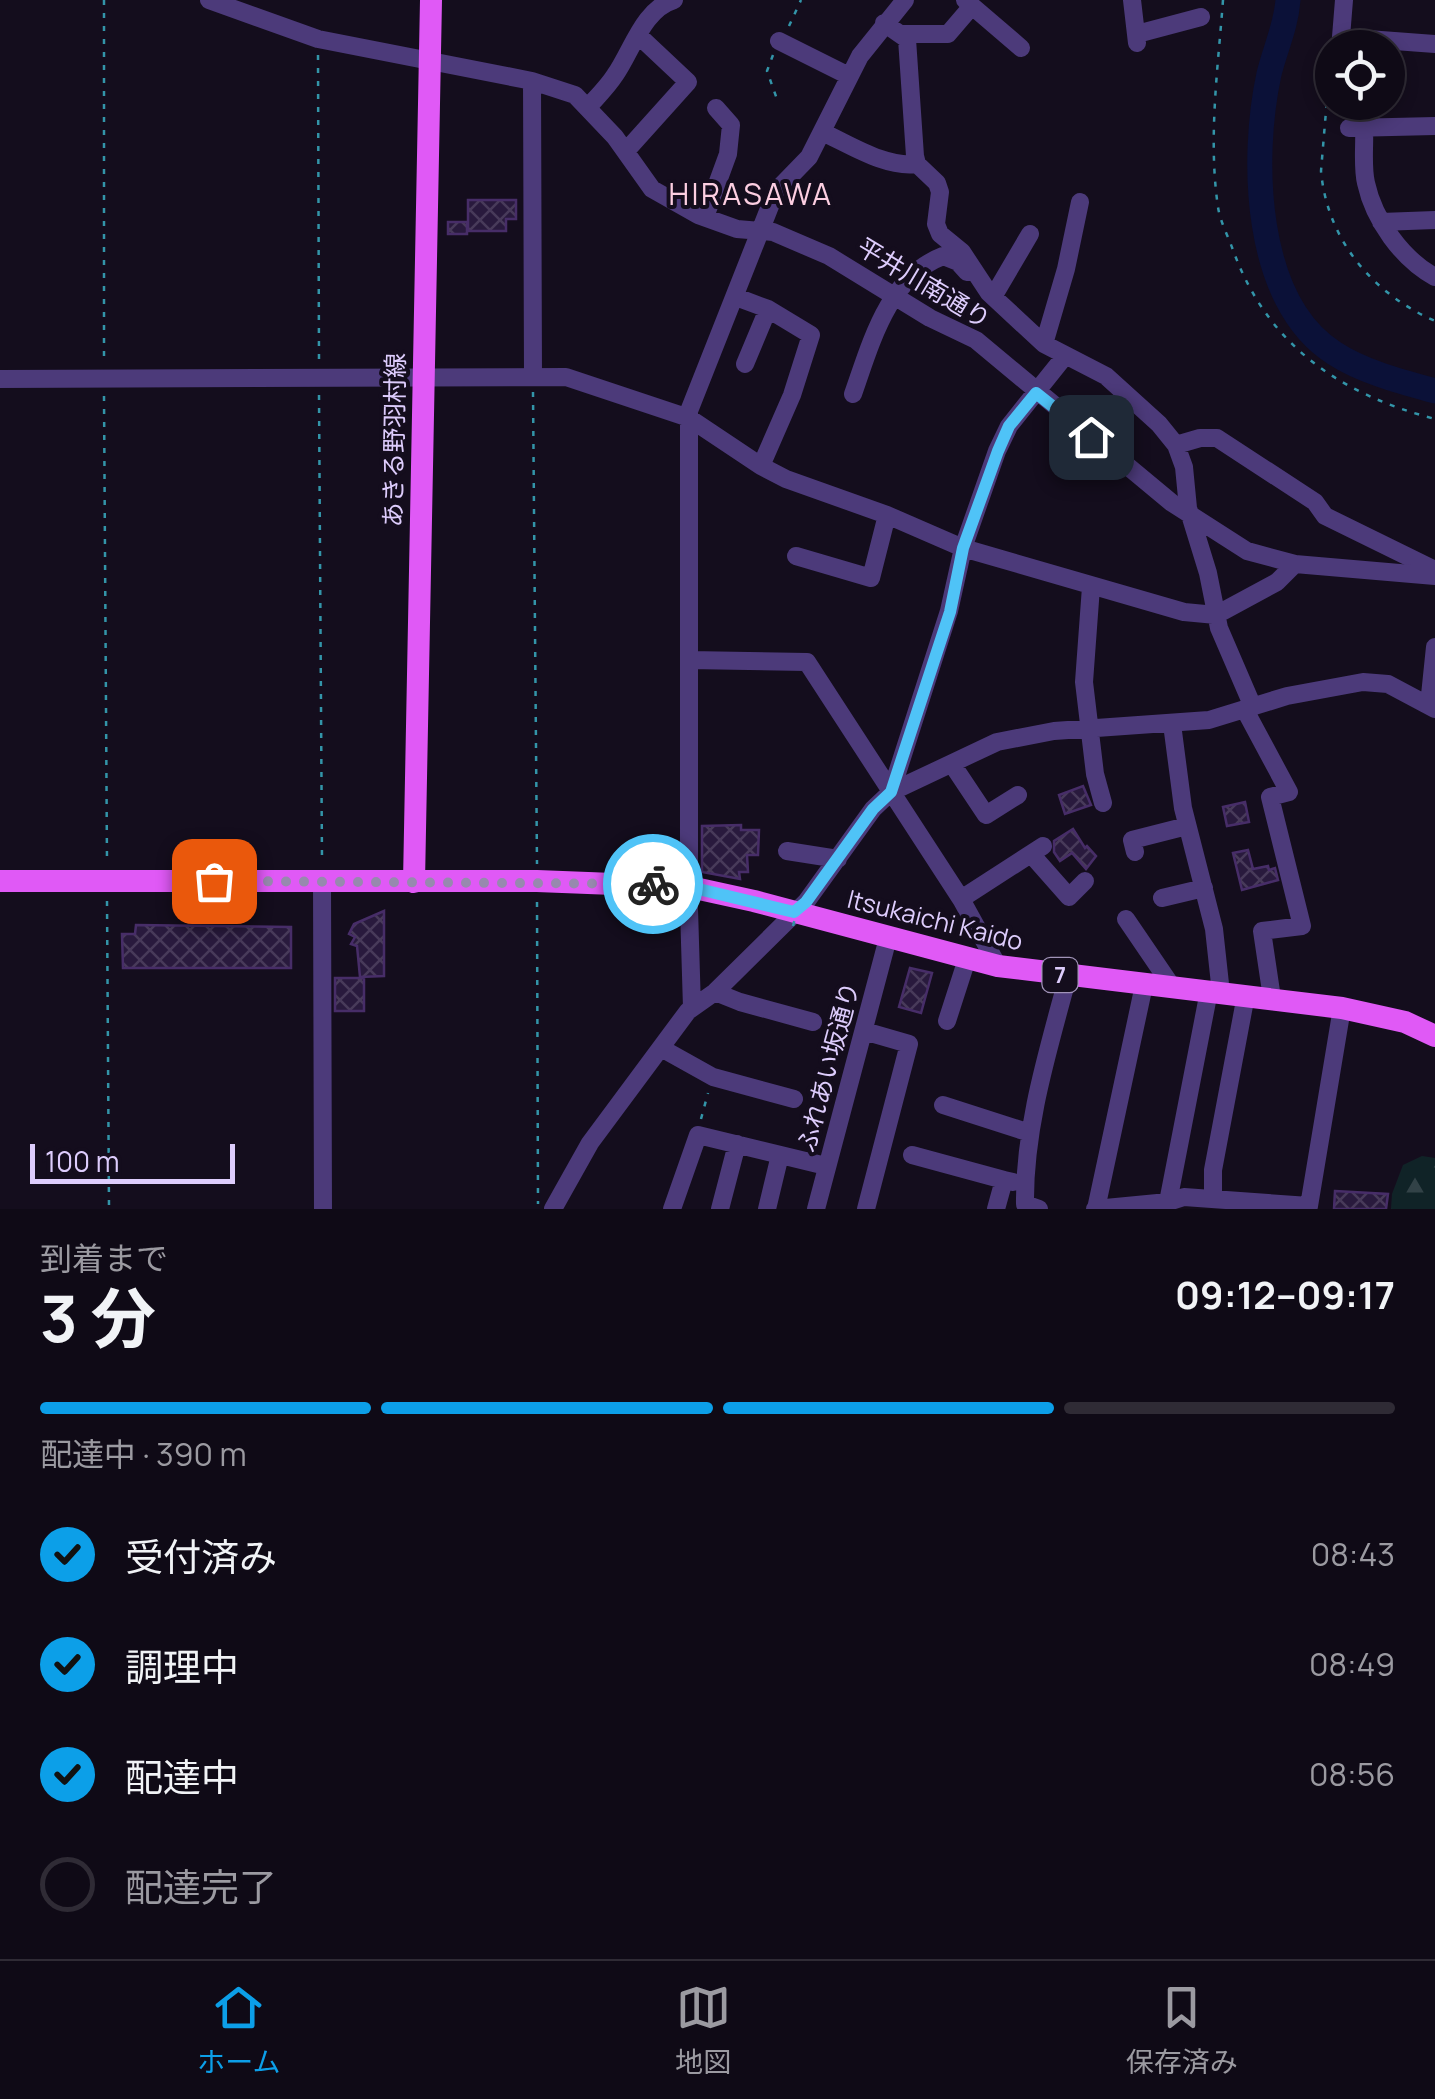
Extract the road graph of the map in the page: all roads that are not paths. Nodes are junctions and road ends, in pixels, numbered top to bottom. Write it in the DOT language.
graph roads {
  1 [pos="209,0"];
  2 [pos="432,0"];
  3 [pos="674,0"];
  4 [pos="1132,0"];
  5 [pos="1344,0"];
  6 [pos="901,1"];
  7 [pos="968,3"];
  8 [pos="1202,16"];
  9 [pos="884,23"];
  10 [pos="901,34"];
  11 [pos="638,35"];
  12 [pos="780,40"];
  13 [pos="1435,44"];
  14 [pos="1021,48"];
  15 [pos="430,60"];
  16 [pos="849,76"];
  17 [pos="532,81"];
  18 [pos="589,106"];
  19 [pos="716,108"];
  20 [pos="1435,126"];
  21 [pos="822,132"];
  22 [pos="626,151"];
  23 [pos="918,164"];
  24 [pos="1080,202"];
  25 [pos="705,217"];
  26 [pos="1435,220"];
  27 [pos="1381,222"];
  28 [pos="762,231"];
  29 [pos="1030,234"];
  30 [pos="1435,277"];
  31 [pos="991,295"];
  32 [pos="736,297"];
  33 [pos="896,297"];
  34 [pos="768,309"];
  35 [pos="1044,344"];
  36 [pos="1065,356"];
  37 [pos="745,364"];
  38 [pos="533,375"];
  39 [pos="423,377"];
  40 [pos="0,379"];
  41 [pos="1036,393"];
  42 [pos="853,394"];
  43 [pos="689,418"];
  44 [pos="1176,445"];
  45 [pos="761,466"];
  46 [pos="887,515"];
  47 [pos="1193,518"];
  48 [pos="963,548"];
  49 [pos="796,556"];
  50 [pos="1295,564"];
  51 [pos="1435,573"];
  52 [pos="1092,586"];
  53 [pos="1216,615"];
  54 [pos="1435,647"];
  55 [pos="689,660"];
  56 [pos="1432,707"];
  57 [pos="1249,708"];
  58 [pos="1172,724"];
  59 [pos="1090,730"];
  60 [pos="952,764"];
  61 [pos="891,792"];
  62 [pos="1018,795"];
  63 [pos="1102,803"];
  64 [pos="1188,826"];
  65 [pos="787,851"];
  66 [pos="1135,852"];
  67 [pos="838,859"];
  68 [pos="1085,881"];
  69 [pos="0,882"];
  70 [pos="322,882"];
  71 [pos="414,882"];
  72 [pos="690,887"];
  73 [pos="1204,888"];
  74 [pos="1162,898"];
  75 [pos="961,899"];
  76 [pos="796,912"];
  77 [pos="1126,919"];
  78 [pos="888,938"];
  79 [pos="966,959"];
  80 [pos="998,966"];
  81 [pos="1068,976"];
  82 [pos="1144,985"];
  83 [pos="1173,988"];
  84 [pos="715,992"];
  85 [pos="1215,992"];
  86 [pos="1246,995"];
  87 [pos="1272,998"];
  88 [pos="692,1008"];
  89 [pos="1342,1008"];
  90 [pos="946,1021"];
  91 [pos="813,1022"];
  92 [pos="864,1031"];
  93 [pos="1435,1036"];
  94 [pos="661,1048"];
  95 [pos="794,1099"];
  96 [pos="943,1105"];
  97 [pos="1030,1133"];
  98 [pos="737,1144"];
  99 [pos="780,1155"];
  100 [pos="912,1155"];
  101 [pos="826,1166"];
  102 [pos="1014,1179"];
  103 [pos="1213,1197"];
  104 [pos="1168,1202"];
  105 [pos="1255,1205"];
  106 [pos="551,1208"];
  107 [pos="323,1209"];
  108 [pos="672,1209"];
  109 [pos="720,1209"];
  110 [pos="767,1209"];
  111 [pos="816,1209"];
  112 [pos="866,1209"];
  113 [pos="996,1209"];
  114 [pos="1039,1209"];
  115 [pos="1096,1209"];
  1 -- 15 [label="street, 平井川南通り"];
  2 -- 15 [label="main road, あきる野羽村線"];
  3 -- 11 [label="street"];
  4 -- 8 [label="street"];
  5 -- 13 [label="street"];
  6 -- 9 [label="street"];
  7 -- 10 [label="street"];
  7 -- 14 [label="street"];
  9 -- 10 [label="street"];
  9 -- 16 [label="street"];
  10 -- 23 [label="street"];
  11 -- 18 [label="street"];
  11 -- 22 [label="street"];
  12 -- 16 [label="street"];
  15 -- 17 [label="street, 平井川南通り"];
  15 -- 39 [label="main road, あきる野羽村線"];
  16 -- 21 [label="street"];
  17 -- 18 [label="street, 平井川南通り"];
  17 -- 38 [label="street"];
  18 -- 22 [label="street, 平井川南通り"];
  19 -- 25 [label="street"];
  20 -- 27 [label="street"];
  21 -- 23 [label="street"];
  21 -- 28 [label="street"];
  22 -- 25 [label="street, 平井川南通り"];
  23 -- 31 [label="street"];
  24 -- 35 [label="street"];
  25 -- 28 [label="street, 平井川南通り"];
  26 -- 27 [label="street"];
  27 -- 30 [label="street"];
  28 -- 32 [label="street"];
  28 -- 33 [label="street, 平井川南通り"];
  29 -- 31 [label="street"];
  31 -- 33 [label="street"];
  31 -- 35 [label="street"];
  32 -- 34 [label="street"];
  32 -- 43 [label="street"];
  33 -- 41 [label="street, 平井川南通り"];
  33 -- 42 [label="street"];
  34 -- 37 [label="street"];
  34 -- 45 [label="street"];
  35 -- 36 [label="street"];
  36 -- 41 [label="street"];
  36 -- 44 [label="street"];
  38 -- 39 [label="street"];
  38 -- 43 [label="street"];
  39 -- 40 [label="street"];
  39 -- 71 [label="main road, あきる野羽村線"];
  41 -- 47 [label="street, 平井川南通り"];
  41 -- 48 [label="street"];
  43 -- 45 [label="street"];
  43 -- 55 [label="street"];
  44 -- 47 [label="street"];
  44 -- 51 [label="street"];
  45 -- 46 [label="street"];
  46 -- 48 [label="street"];
  46 -- 49 [label="street"];
  47 -- 50 [label="street, 平井川南通り"];
  47 -- 53 [label="street"];
  48 -- 52 [label="street"];
  48 -- 61 [label="street"];
  50 -- 51 [label="street, 平井川南通り"];
  50 -- 53 [label="street"];
  52 -- 53 [label="street"];
  52 -- 59 [label="street"];
  53 -- 57 [label="street"];
  54 -- 56 [label="street"];
  55 -- 61 [label="street"];
  55 -- 72 [label="street"];
  56 -- 57 [label="street"];
  57 -- 58 [label="street"];
  57 -- 87 [label="street"];
  58 -- 59 [label="street"];
  58 -- 64 [label="street"];
  59 -- 60 [label="street"];
  59 -- 63 [label="street"];
  60 -- 61 [label="street"];
  60 -- 62 [label="street"];
  61 -- 67 [label="street"];
  61 -- 75 [label="street"];
  64 -- 66 [label="street"];
  64 -- 73 [label="street"];
  65 -- 67 [label="street"];
  67 -- 76 [label="street"];
  68 -- 75 [label="street"];
  69 -- 70 [label="main road, Itsukaichi Kaido / 7"];
  70 -- 71 [label="main road, Itsukaichi Kaido / 7"];
  70 -- 107 [label="street"];
  71 -- 72 [label="main road, Itsukaichi Kaido / 7"];
  72 -- 76 [label="main road, Itsukaichi Kaido / 7"];
  72 -- 88 [label="street"];
  73 -- 74 [label="street"];
  73 -- 85 [label="street"];
  75 -- 80 [label="street"];
  76 -- 78 [label="main road, Itsukaichi Kaido / 7"];
  76 -- 84 [label="street"];
  77 -- 83 [label="street"];
  78 -- 79 [label="main road, Itsukaichi Kaido / 7"];
  78 -- 92 [label="street, ふれあい坂通り"];
  79 -- 80 [label="main road, Itsukaichi Kaido / 7"];
  79 -- 90 [label="street"];
  80 -- 81 [label="main road, Itsukaichi Kaido / 7"];
  81 -- 82 [label="main road, Itsukaichi Kaido / 7"];
  81 -- 97 [label="street"];
  82 -- 83 [label="main road, Itsukaichi Kaido / 7"];
  82 -- 115 [label="street"];
  83 -- 85 [label="main road, Itsukaichi Kaido / 7"];
  84 -- 88 [label="street"];
  84 -- 91 [label="street"];
  85 -- 86 [label="main road, Itsukaichi Kaido / 7"];
  85 -- 104 [label="street"];
  86 -- 87 [label="main road, Itsukaichi Kaido / 7"];
  86 -- 103 [label="street"];
  87 -- 89 [label="main road, Itsukaichi Kaido / 7"];
  88 -- 94 [label="street"];
  89 -- 93 [label="main road, Itsukaichi Kaido / 7"];
  89 -- 105 [label="street"];
  92 -- 101 [label="street, ふれあい坂通り"];
  92 -- 112 [label="street"];
  94 -- 95 [label="street"];
  94 -- 106 [label="street"];
  96 -- 97 [label="street"];
  97 -- 102 [label="street"];
  98 -- 99 [label="street"];
  98 -- 108 [label="street"];
  98 -- 109 [label="street"];
  99 -- 101 [label="street"];
  99 -- 110 [label="street"];
  100 -- 102 [label="street"];
  101 -- 111 [label="street, ふれあい坂通り"];
  102 -- 113 [label="street"];
  102 -- 114 [label="street"];
  103 -- 104 [label="street"];
  103 -- 105 [label="street"];
  104 -- 115 [label="street"];
}
